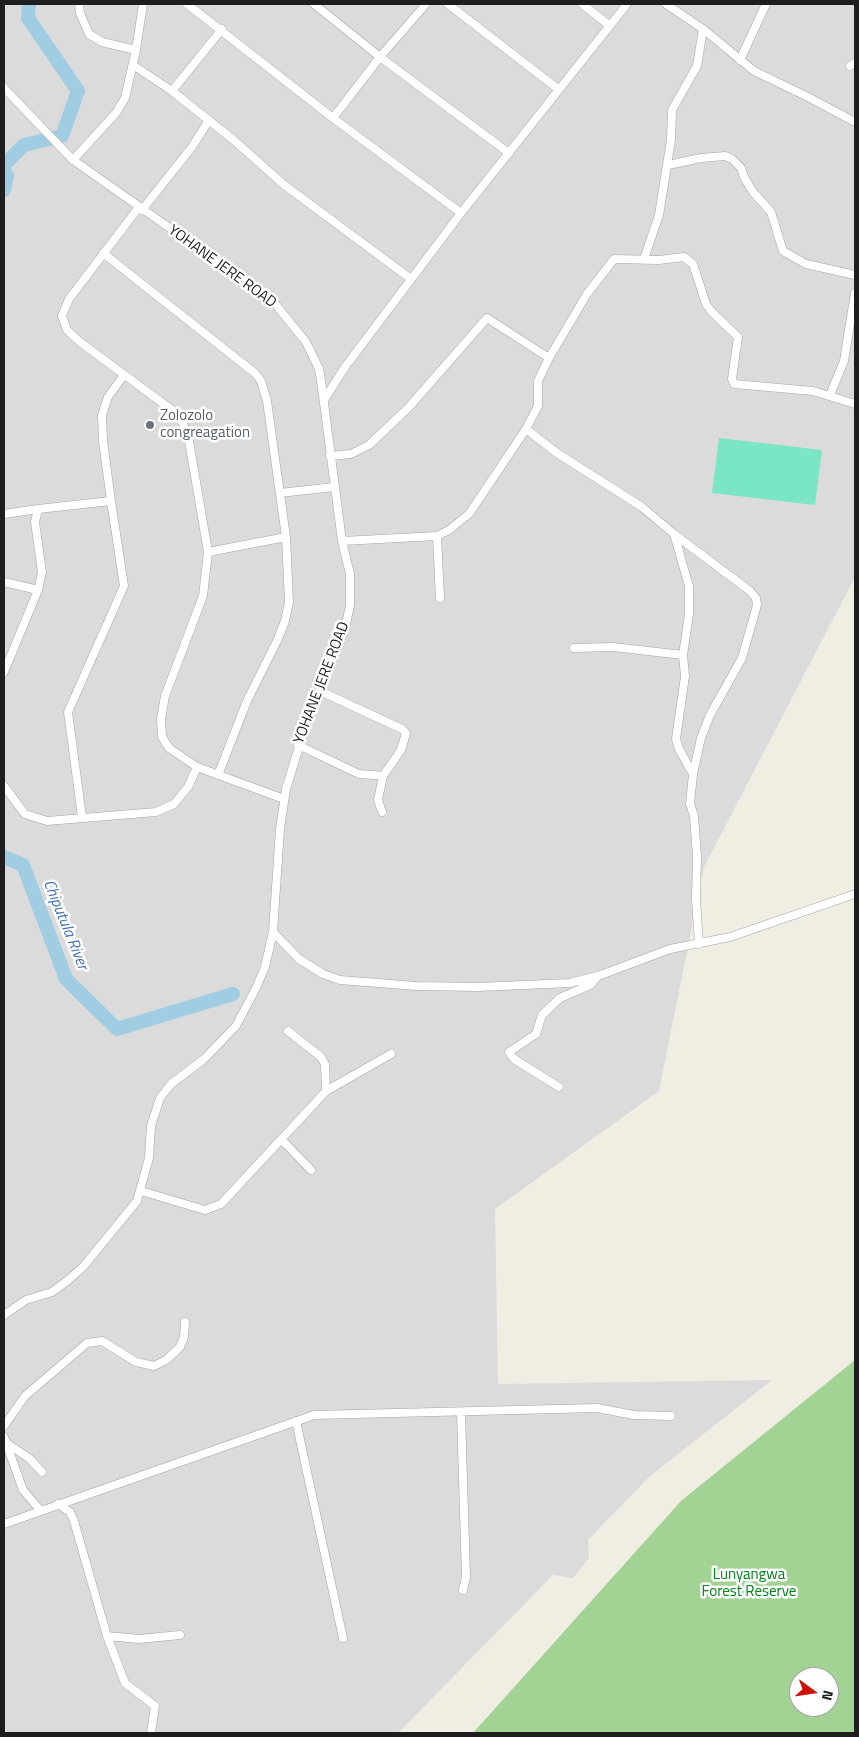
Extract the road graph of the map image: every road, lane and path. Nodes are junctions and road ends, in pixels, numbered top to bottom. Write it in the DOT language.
graph roads {
  1 [pos="79,4"];
  2 [pos="143,4"];
  3 [pos="187,4"];
  4 [pos="314,4"];
  5 [pos="426,4"];
  6 [pos="448,4"];
  7 [pos="582,4"];
  8 [pos="627,4"];
  9 [pos="666,4"];
  10 [pos="766,4"];
  11 [pos="609,25"];
  12 [pos="222,29"];
  13 [pos="703,29"];
  14 [pos="136,50"];
  15 [pos="380,56"];
  16 [pos="740,60"];
  17 [pos="133,65"];
  18 [pos="4,88"];
  19 [pos="558,89"];
  20 [pos="172,91"];
  21 [pos="333,118"];
  22 [pos="208,120"];
  23 [pos="855,122"];
  24 [pos="509,153"];
  25 [pos="73,160"];
  26 [pos="668,165"];
  27 [pos="140,208"];
  28 [pos="461,213"];
  29 [pos="103,253"];
  30 [pos="644,259"];
  31 [pos="855,275"];
  32 [pos="412,279"];
  33 [pos="855,293"];
  34 [pos="549,358"];
  35 [pos="124,374"];
  36 [pos="830,395"];
  37 [pos="324,400"];
  38 [pos="855,404"];
  39 [pos="526,429"];
  40 [pos="330,456"];
  41 [pos="334,487"];
  42 [pos="280,493"];
  43 [pos="111,501"];
  44 [pos="38,509"];
  45 [pos="4,514"];
  46 [pos="674,534"];
  47 [pos="437,536"];
  48 [pos="286,537"];
  49 [pos="342,541"];
  50 [pos="208,552"];
  51 [pos="4,582"];
  52 [pos="38,590"];
  53 [pos="440,598"];
  54 [pos="574,648"];
  55 [pos="683,655"];
  56 [pos="4,672"];
  57 [pos="320,691"];
  58 [pos="298,745"];
  59 [pos="197,767"];
  60 [pos="694,774"];
  61 [pos="218,775"];
  62 [pos="382,776"];
  63 [pos="4,786"];
  64 [pos="284,799"];
  65 [pos="382,812"];
  66 [pos="82,817"];
  67 [pos="855,894"];
  68 [pos="273,932"];
  69 [pos="698,944"];
  70 [pos="598,976"];
  71 [pos="288,1031"];
  72 [pos="391,1054"];
  73 [pos="559,1088"];
  74 [pos="326,1091"];
  75 [pos="282,1140"];
  76 [pos="311,1170"];
  77 [pos="141,1191"];
  78 [pos="4,1314"];
  79 [pos="185,1322"];
  80 [pos="461,1413"];
  81 [pos="671,1416"];
  82 [pos="296,1421"];
  83 [pos="4,1426"];
  84 [pos="4,1441"];
  85 [pos="42,1472"];
  86 [pos="58,1504"];
  87 [pos="40,1510"];
  88 [pos="4,1524"];
  89 [pos="463,1590"];
  90 [pos="180,1635"];
  91 [pos="106,1636"];
  92 [pos="342,1638"];
  93 [pos="151,1733"];
  1 -- 14 [label="street"];
  2 -- 14 [label="street"];
  3 -- 12 [label="street"];
  4 -- 15 [label="street"];
  5 -- 15 [label="street"];
  6 -- 19 [label="street"];
  7 -- 11 [label="street"];
  8 -- 11 [label="street"];
  9 -- 13 [label="street"];
  10 -- 16 [label="street"];
  11 -- 19 [label="street"];
  12 -- 20 [label="street"];
  12 -- 21 [label="street"];
  13 -- 16 [label="street"];
  13 -- 26 [label="street"];
  14 -- 17 [label="street"];
  15 -- 21 [label="street"];
  15 -- 24 [label="street"];
  16 -- 23 [label="street"];
  17 -- 20 [label="street"];
  17 -- 25 [label="street"];
  18 -- 25 [label="street, YOHANE JERE ROAD"];
  19 -- 24 [label="street"];
  20 -- 22 [label="street"];
  21 -- 28 [label="street"];
  22 -- 27 [label="street"];
  22 -- 32 [label="street"];
  24 -- 28 [label="street"];
  25 -- 27 [label="street, YOHANE JERE ROAD"];
  26 -- 30 [label="street"];
  26 -- 31 [label="street"];
  27 -- 29 [label="street"];
  27 -- 37 [label="street, YOHANE JERE ROAD"];
  28 -- 32 [label="street"];
  29 -- 35 [label="street"];
  29 -- 42 [label="street"];
  30 -- 34 [label="street"];
  30 -- 36 [label="street"];
  32 -- 37 [label="street"];
  33 -- 36 [label="street"];
  34 -- 39 [label="street"];
  34 -- 40 [label="street"];
  35 -- 43 [label="street"];
  35 -- 50 [label="street"];
  36 -- 38 [label="street"];
  37 -- 40 [label="street, YOHANE JERE ROAD"];
  39 -- 46 [label="street"];
  39 -- 47 [label="street"];
  40 -- 41 [label="street, YOHANE JERE ROAD"];
  41 -- 42 [label="street"];
  41 -- 49 [label="street, YOHANE JERE ROAD"];
  42 -- 48 [label="street"];
  43 -- 44 [label="street"];
  43 -- 66 [label="street"];
  44 -- 45 [label="street"];
  44 -- 52 [label="street"];
  46 -- 55 [label="street"];
  46 -- 60 [label="street"];
  47 -- 49 [label="street"];
  47 -- 53 [label="street"];
  48 -- 50 [label="street"];
  48 -- 61 [label="street"];
  49 -- 57 [label="street, YOHANE JERE ROAD"];
  50 -- 59 [label="street"];
  51 -- 52 [label="street"];
  52 -- 56 [label="street"];
  54 -- 55 [label="street"];
  55 -- 60 [label="street"];
  57 -- 58 [label="street, YOHANE JERE ROAD"];
  57 -- 62 [label="street"];
  58 -- 62 [label="street"];
  58 -- 64 [label="street, YOHANE JERE ROAD"];
  59 -- 61 [label="street"];
  59 -- 66 [label="street"];
  60 -- 69 [label="street"];
  61 -- 64 [label="street"];
  62 -- 65 [label="street"];
  63 -- 66 [label="street"];
  64 -- 68 [label="street, YOHANE JERE ROAD"];
  67 -- 69 [label="street"];
  68 -- 70 [label="street"];
  68 -- 77 [label="street, YOHANE JERE ROAD"];
  69 -- 70 [label="street"];
  70 -- 73 [label="street"];
  71 -- 74 [label="street"];
  72 -- 74 [label="street"];
  74 -- 75 [label="street"];
  75 -- 76 [label="street"];
  75 -- 77 [label="street"];
  77 -- 78 [label="street, YOHANE JERE ROAD"];
  79 -- 83 [label="street"];
  80 -- 81 [label="street"];
  80 -- 82 [label="street"];
  80 -- 89 [label="street"];
  82 -- 86 [label="street"];
  82 -- 92 [label="street"];
  84 -- 85 [label="street"];
  84 -- 87 [label="street"];
  86 -- 87 [label="street"];
  86 -- 91 [label="street"];
  87 -- 88 [label="street"];
  90 -- 91 [label="street"];
  91 -- 93 [label="street"];
}
